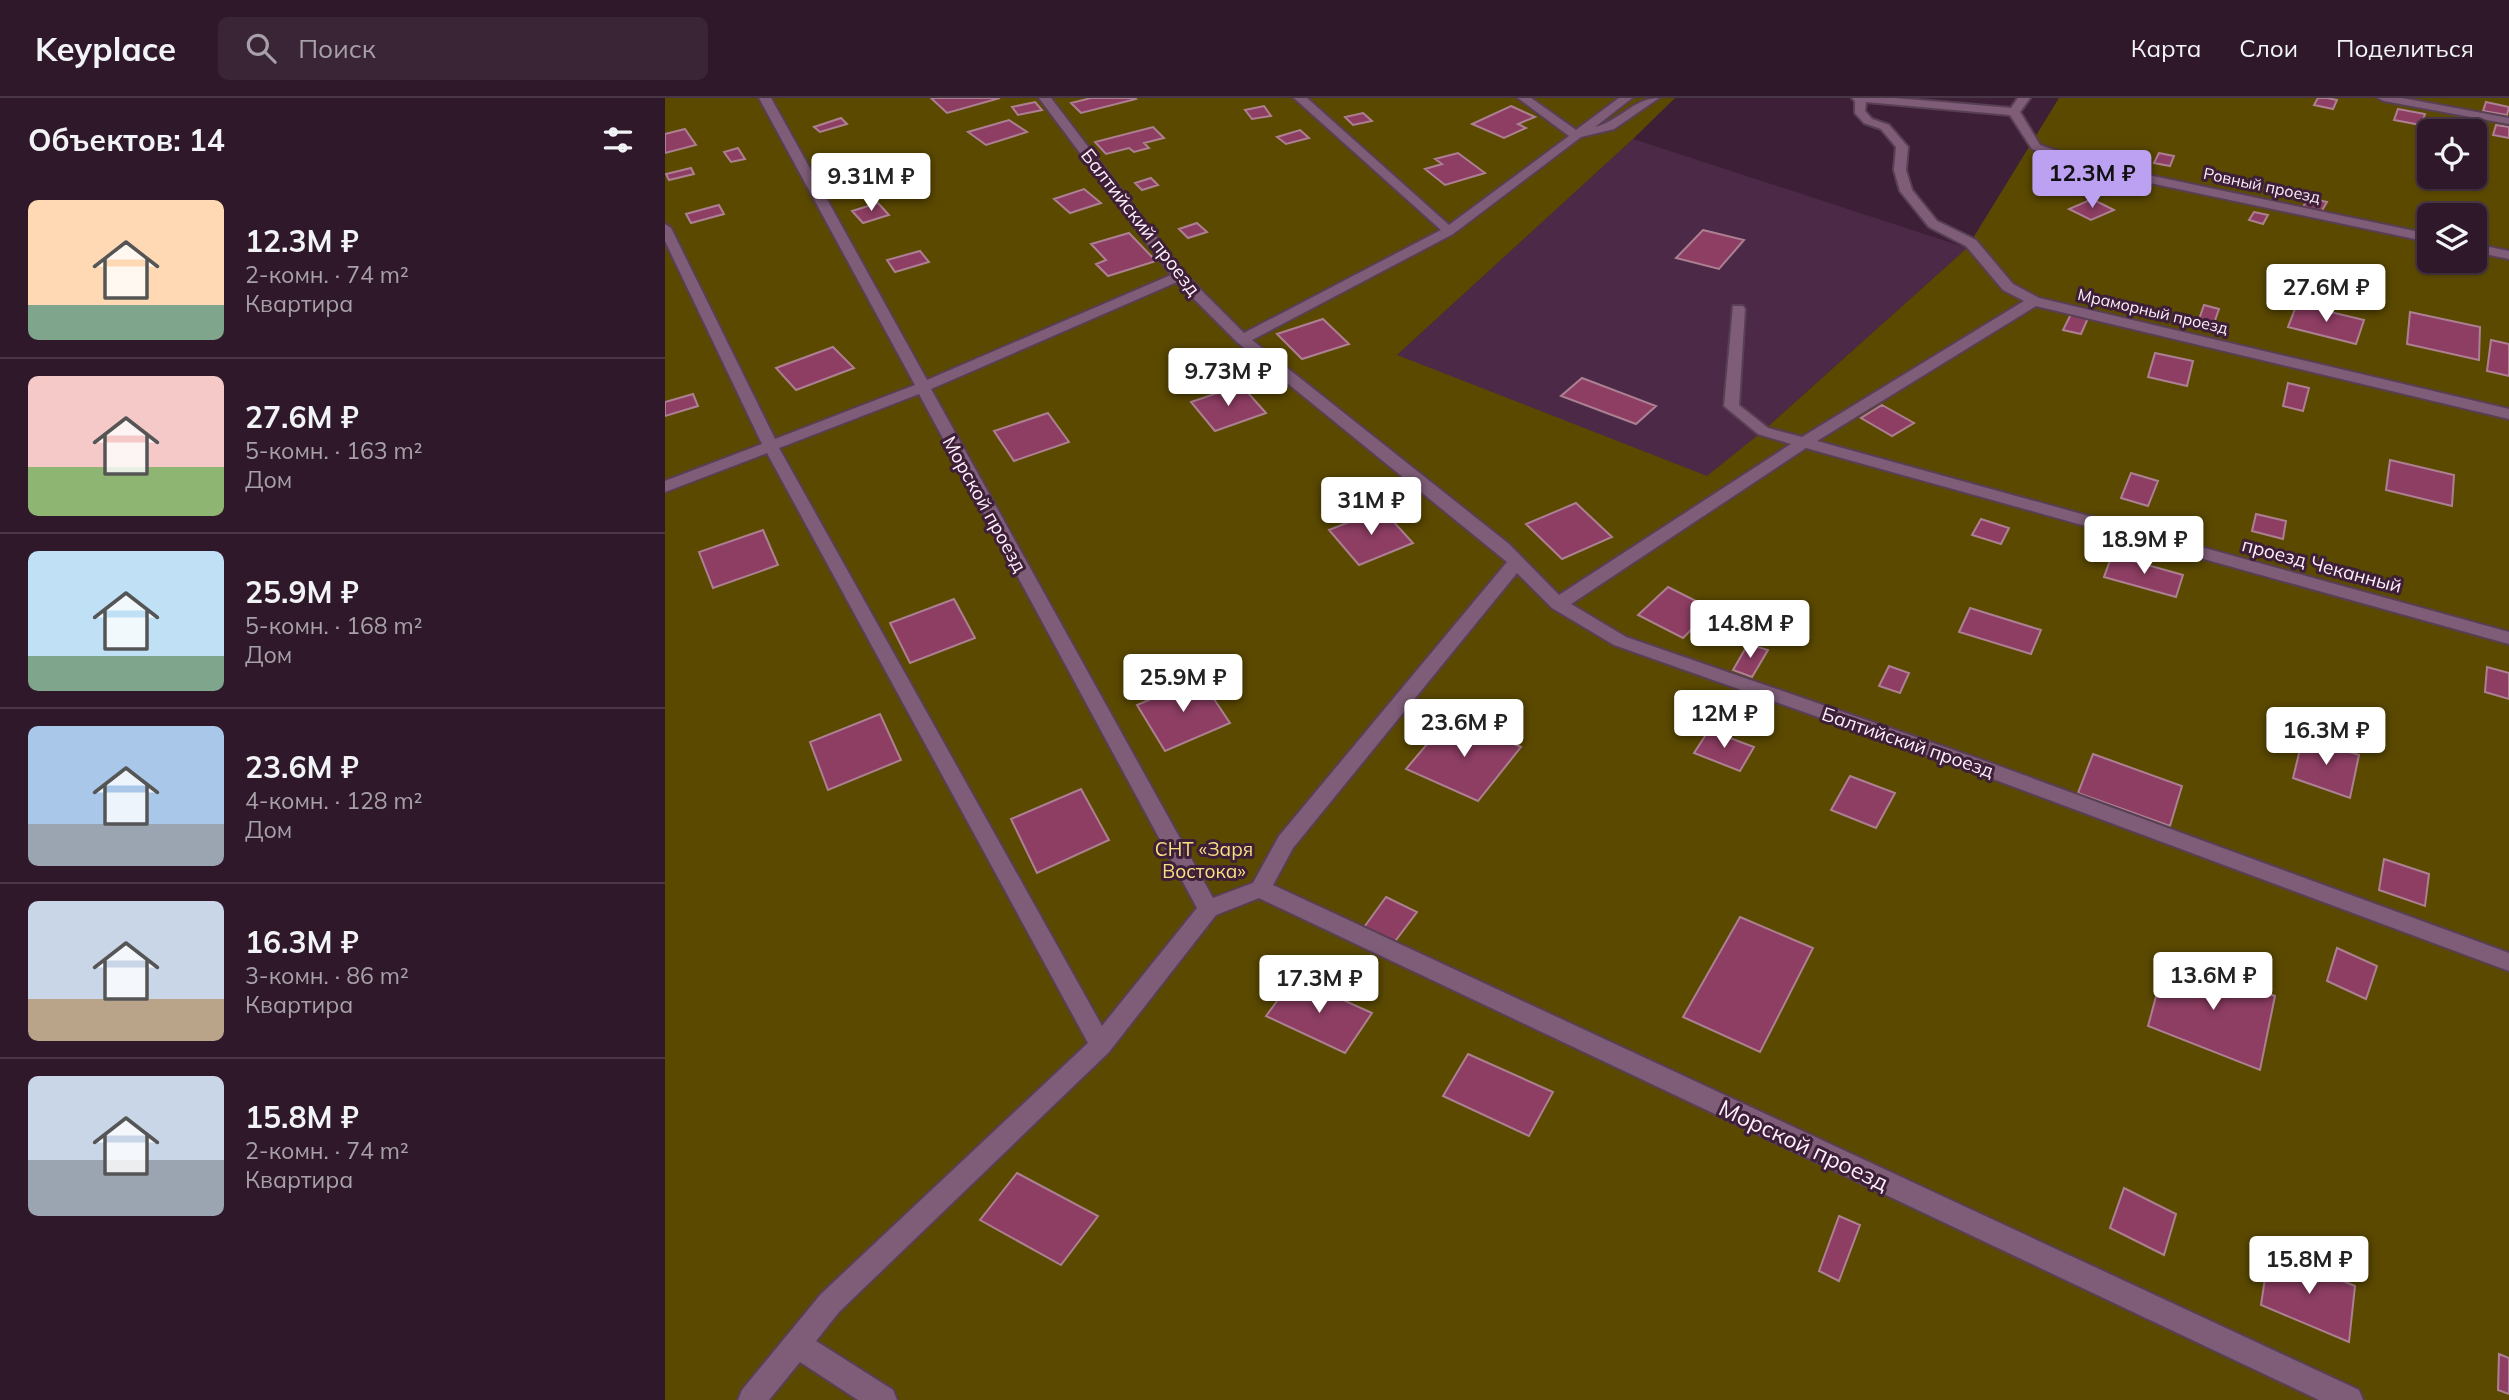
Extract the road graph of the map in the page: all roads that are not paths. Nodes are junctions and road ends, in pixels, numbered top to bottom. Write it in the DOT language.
graph roads {
  1 [pos="765,98"];
  2 [pos="1045,98"];
  3 [pos="1300,98"];
  4 [pos="1524,98"];
  5 [pos="1626,98"];
  6 [pos="1653,98"];
  7 [pos="1859,98"];
  8 [pos="2024,98"];
  9 [pos="2384,98"];
  10 [pos="2014,112"];
  11 [pos="2509,121"];
  12 [pos="1575,135"];
  13 [pos="665,228"];
  14 [pos="1449,231"];
  15 [pos="2417,235"];
  16 [pos="2487,250"];
  17 [pos="2509,255"];
  18 [pos="1179,276"];
  19 [pos="2035,301"];
  20 [pos="1738,309"];
  21 [pos="1242,340"];
  22 [pos="921,388"];
  23 [pos="2509,414"];
  24 [pos="1801,444"];
  25 [pos="770,445"];
  26 [pos="665,487"];
  27 [pos="1516,563"];
  28 [pos="1558,604"];
  29 [pos="2509,638"];
  30 [pos="1260,889"];
  31 [pos="1209,909"];
  32 [pos="2509,961"];
  33 [pos="1101,1045"];
  34 [pos="797,1344"];
  35 [pos="752,1400"];
  36 [pos="883,1400"];
  37 [pos="2349,1400"];
  1 -- 22 [label="lane, Морской проезд"];
  2 -- 18 [label="lane, Балтийский проезд"];
  3 -- 14 [label="lane"];
  4 -- 12 [label="lane"];
  5 -- 12 [label="lane"];
  6 -- 12 [label="lane"];
  7 -- 10 [label="lane"];
  7 -- 19 [label="lane, Мраморный проезд"];
  8 -- 10 [label="lane"];
  9 -- 11 [label="lane"];
  10 -- 15 [label="lane, Ровный проезд"];
  12 -- 14 [label="lane"];
  13 -- 25 [label="lane"];
  14 -- 21 [label="lane"];
  16 -- 17 [label="lane"];
  18 -- 21 [label="lane, Балтийский проезд"];
  18 -- 22 [label="lane"];
  19 -- 23 [label="lane, Мраморный проезд"];
  19 -- 24 [label="lane"];
  20 -- 24 [label="lane, проезд Чеканный"];
  21 -- 27 [label="lane, Балтийский проезд"];
  22 -- 25 [label="lane"];
  22 -- 31 [label="lane, Морской проезд"];
  24 -- 28 [label="lane"];
  24 -- 29 [label="lane, проезд Чеканный"];
  25 -- 26 [label="lane"];
  25 -- 33 [label="lane"];
  27 -- 28 [label="lane, Балтийский проезд"];
  27 -- 30 [label="lane"];
  28 -- 32 [label="lane, Балтийский проезд"];
  30 -- 31 [label="lane"];
  30 -- 37 [label="lane, Морской проезд"];
  31 -- 33 [label="lane"];
  33 -- 34 [label="lane"];
  34 -- 35 [label="lane"];
  34 -- 36 [label="lane"];
}
